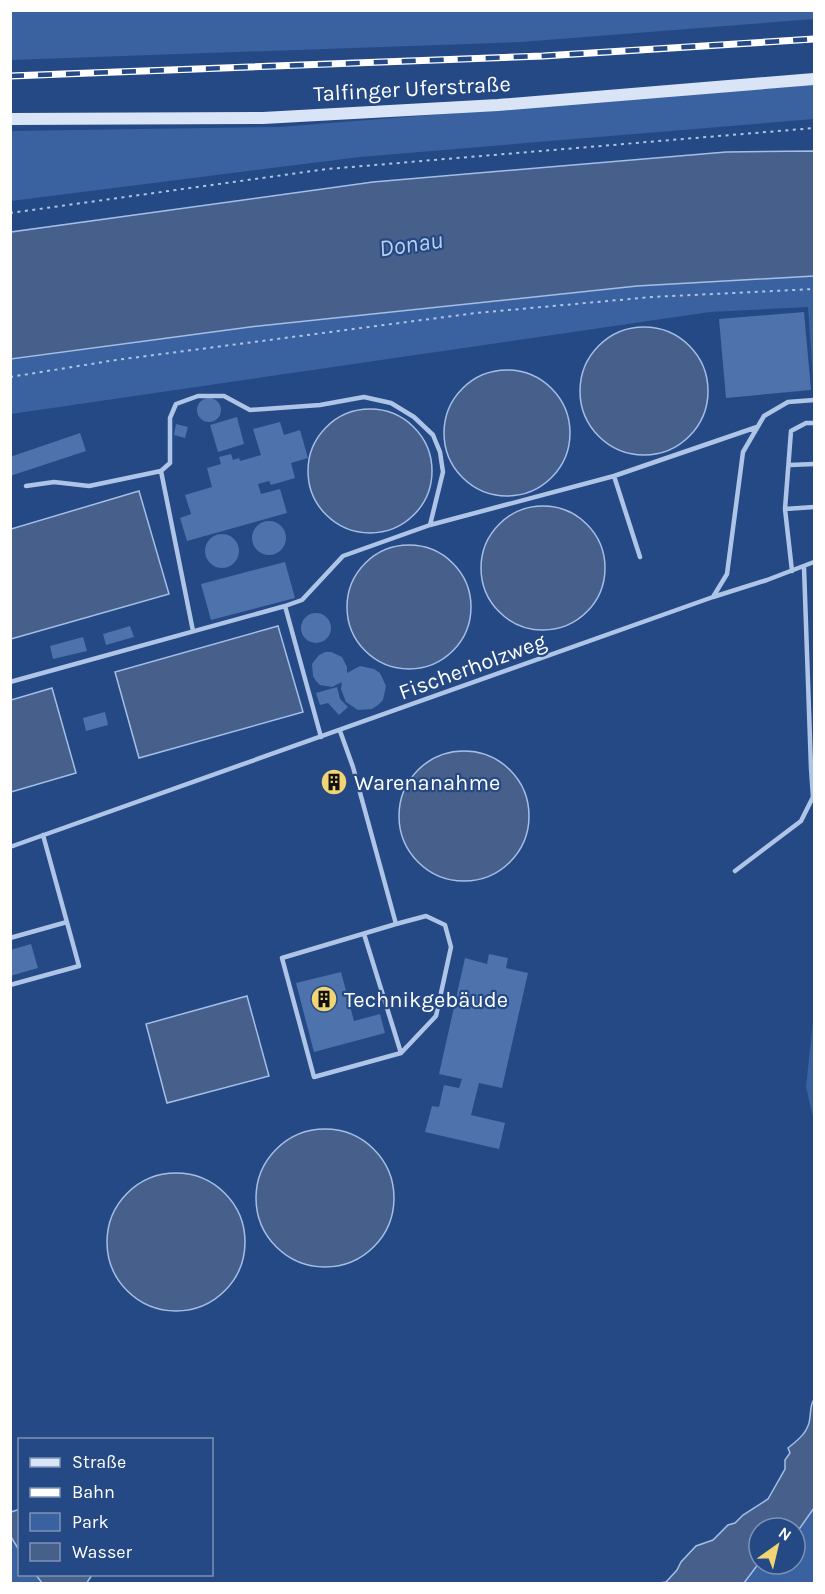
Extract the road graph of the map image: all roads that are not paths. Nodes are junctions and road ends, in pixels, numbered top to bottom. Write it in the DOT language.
graph roads {
  1 [pos="814,79"];
  2 [pos="10,119"];
  3 [pos="814,400"];
  4 [pos="814,423"];
  5 [pos="757,428"];
  6 [pos="814,464"];
  7 [pos="790,465"];
  8 [pos="161,471"];
  9 [pos="614,476"];
  10 [pos="26,486"];
  11 [pos="814,507"];
  12 [pos="785,509"];
  13 [pos="430,525"];
  14 [pos="640,557"];
  15 [pos="814,562"];
  16 [pos="804,567"];
  17 [pos="792,571"];
  18 [pos="713,597"];
  19 [pos="285,606"];
  20 [pos="193,631"];
  21 [pos="10,682"];
  22 [pos="340,730"];
  23 [pos="321,737"];
  24 [pos="813,768"];
  25 [pos="43,835"];
  26 [pos="10,847"];
  27 [pos="735,871"];
  28 [pos="67,922"];
  29 [pos="396,924"];
  30 [pos="364,934"];
  31 [pos="10,938"];
  32 [pos="10,985"];
  33 [pos="401,1053"];
  1 -- 2 [label="street, Talfinger Uferstraße"];
  3 -- 5 [label="lane"];
  4 -- 7 [label="lane"];
  5 -- 9 [label="lane"];
  5 -- 18 [label="lane"];
  6 -- 7 [label="lane"];
  7 -- 12 [label="lane"];
  8 -- 10 [label="lane"];
  8 -- 13 [label="lane"];
  8 -- 20 [label="lane"];
  9 -- 13 [label="lane"];
  9 -- 14 [label="lane"];
  11 -- 12 [label="lane"];
  12 -- 17 [label="lane"];
  13 -- 19 [label="lane"];
  15 -- 16 [label="lane, Fischerholzweg"];
  16 -- 17 [label="lane, Fischerholzweg"];
  16 -- 24 [label="lane"];
  17 -- 18 [label="lane, Fischerholzweg"];
  18 -- 22 [label="lane, Fischerholzweg"];
  19 -- 20 [label="lane"];
  19 -- 23 [label="lane"];
  20 -- 21 [label="lane"];
  22 -- 23 [label="lane, Fischerholzweg"];
  22 -- 29 [label="lane"];
  23 -- 25 [label="lane, Fischerholzweg"];
  24 -- 27 [label="lane"];
  25 -- 26 [label="lane, Fischerholzweg"];
  25 -- 28 [label="lane"];
  28 -- 31 [label="lane"];
  28 -- 32 [label="lane"];
  29 -- 30 [label="lane"];
  29 -- 33 [label="lane"];
  30 -- 33 [label="lane"];
  30 -- 33 [label="lane"];
}
